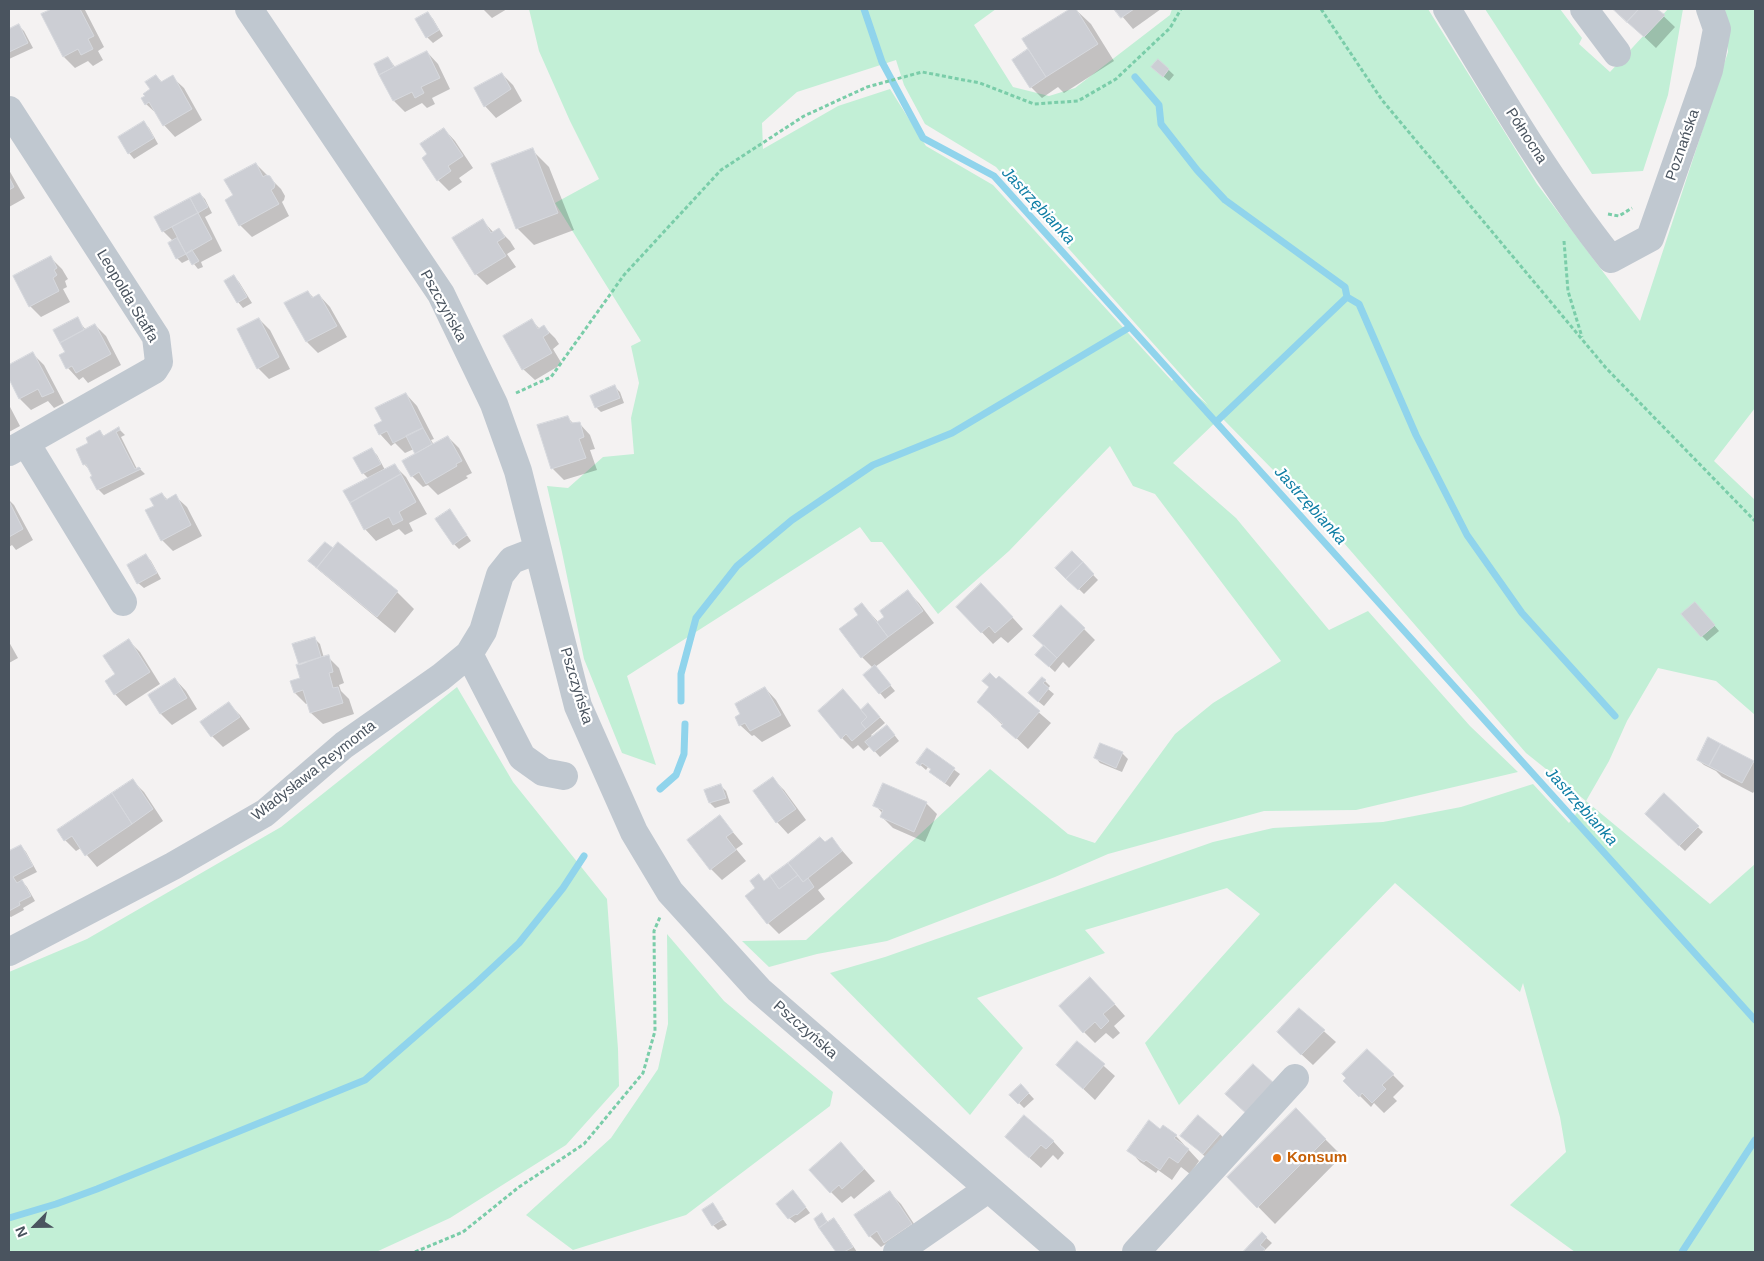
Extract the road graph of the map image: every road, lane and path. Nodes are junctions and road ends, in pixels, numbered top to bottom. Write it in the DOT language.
graph roads {
  1 [pos="249,9"];
  2 [pos="1181,9"];
  3 [pos="1321,9"];
  4 [pos="1447,9"];
  5 [pos="1584,9"];
  6 [pos="1710,9"];
  7 [pos="1618,53"];
  8 [pos="9,110"];
  9 [pos="1637,205"];
  10 [pos="1578,216"];
  11 [pos="1611,259"];
  12 [pos="1583,340"];
  13 [pos="494,404"];
  14 [pos="18,447"];
  15 [pos="1755,521"];
  16 [pos="538,550"];
  17 [pos="123,602"];
  18 [pos="469,654"];
  19 [pos="564,776"];
  20 [pos="670,892"];
  21 [pos="9,952"];
  22 [pos="1295,1078"];
  23 [pos="988,1189"];
  24 [pos="415,1252"];
  25 [pos="897,1252"];
  26 [pos="1062,1252"];
  27 [pos="1136,1252"];
  1 -- 13 [label="street, Pszczyńska"];
  2 -- 13 [label="path"];
  3 -- 12 [label="path"];
  4 -- 10 [label="street, Północna"];
  5 -- 7 [label="street"];
  6 -- 11 [label="street, Poznańska"];
  8 -- 14 [label="street, Leopolda Staffa"];
  9 -- 10 [label="path"];
  10 -- 11 [label="street, Północna"];
  10 -- 12 [label="path"];
  12 -- 15 [label="path"];
  13 -- 16 [label="street, Pszczyńska"];
  14 -- 17 [label="street"];
  16 -- 18 [label="street, Władysława Reymonta"];
  16 -- 20 [label="street, Pszczyńska"];
  18 -- 19 [label="street"];
  18 -- 21 [label="street, Władysława Reymonta"];
  20 -- 23 [label="street, Pszczyńska"];
  20 -- 24 [label="path"];
  22 -- 27 [label="street"];
  23 -- 25 [label="street"];
  23 -- 26 [label="street, Pszczyńska"];
}
